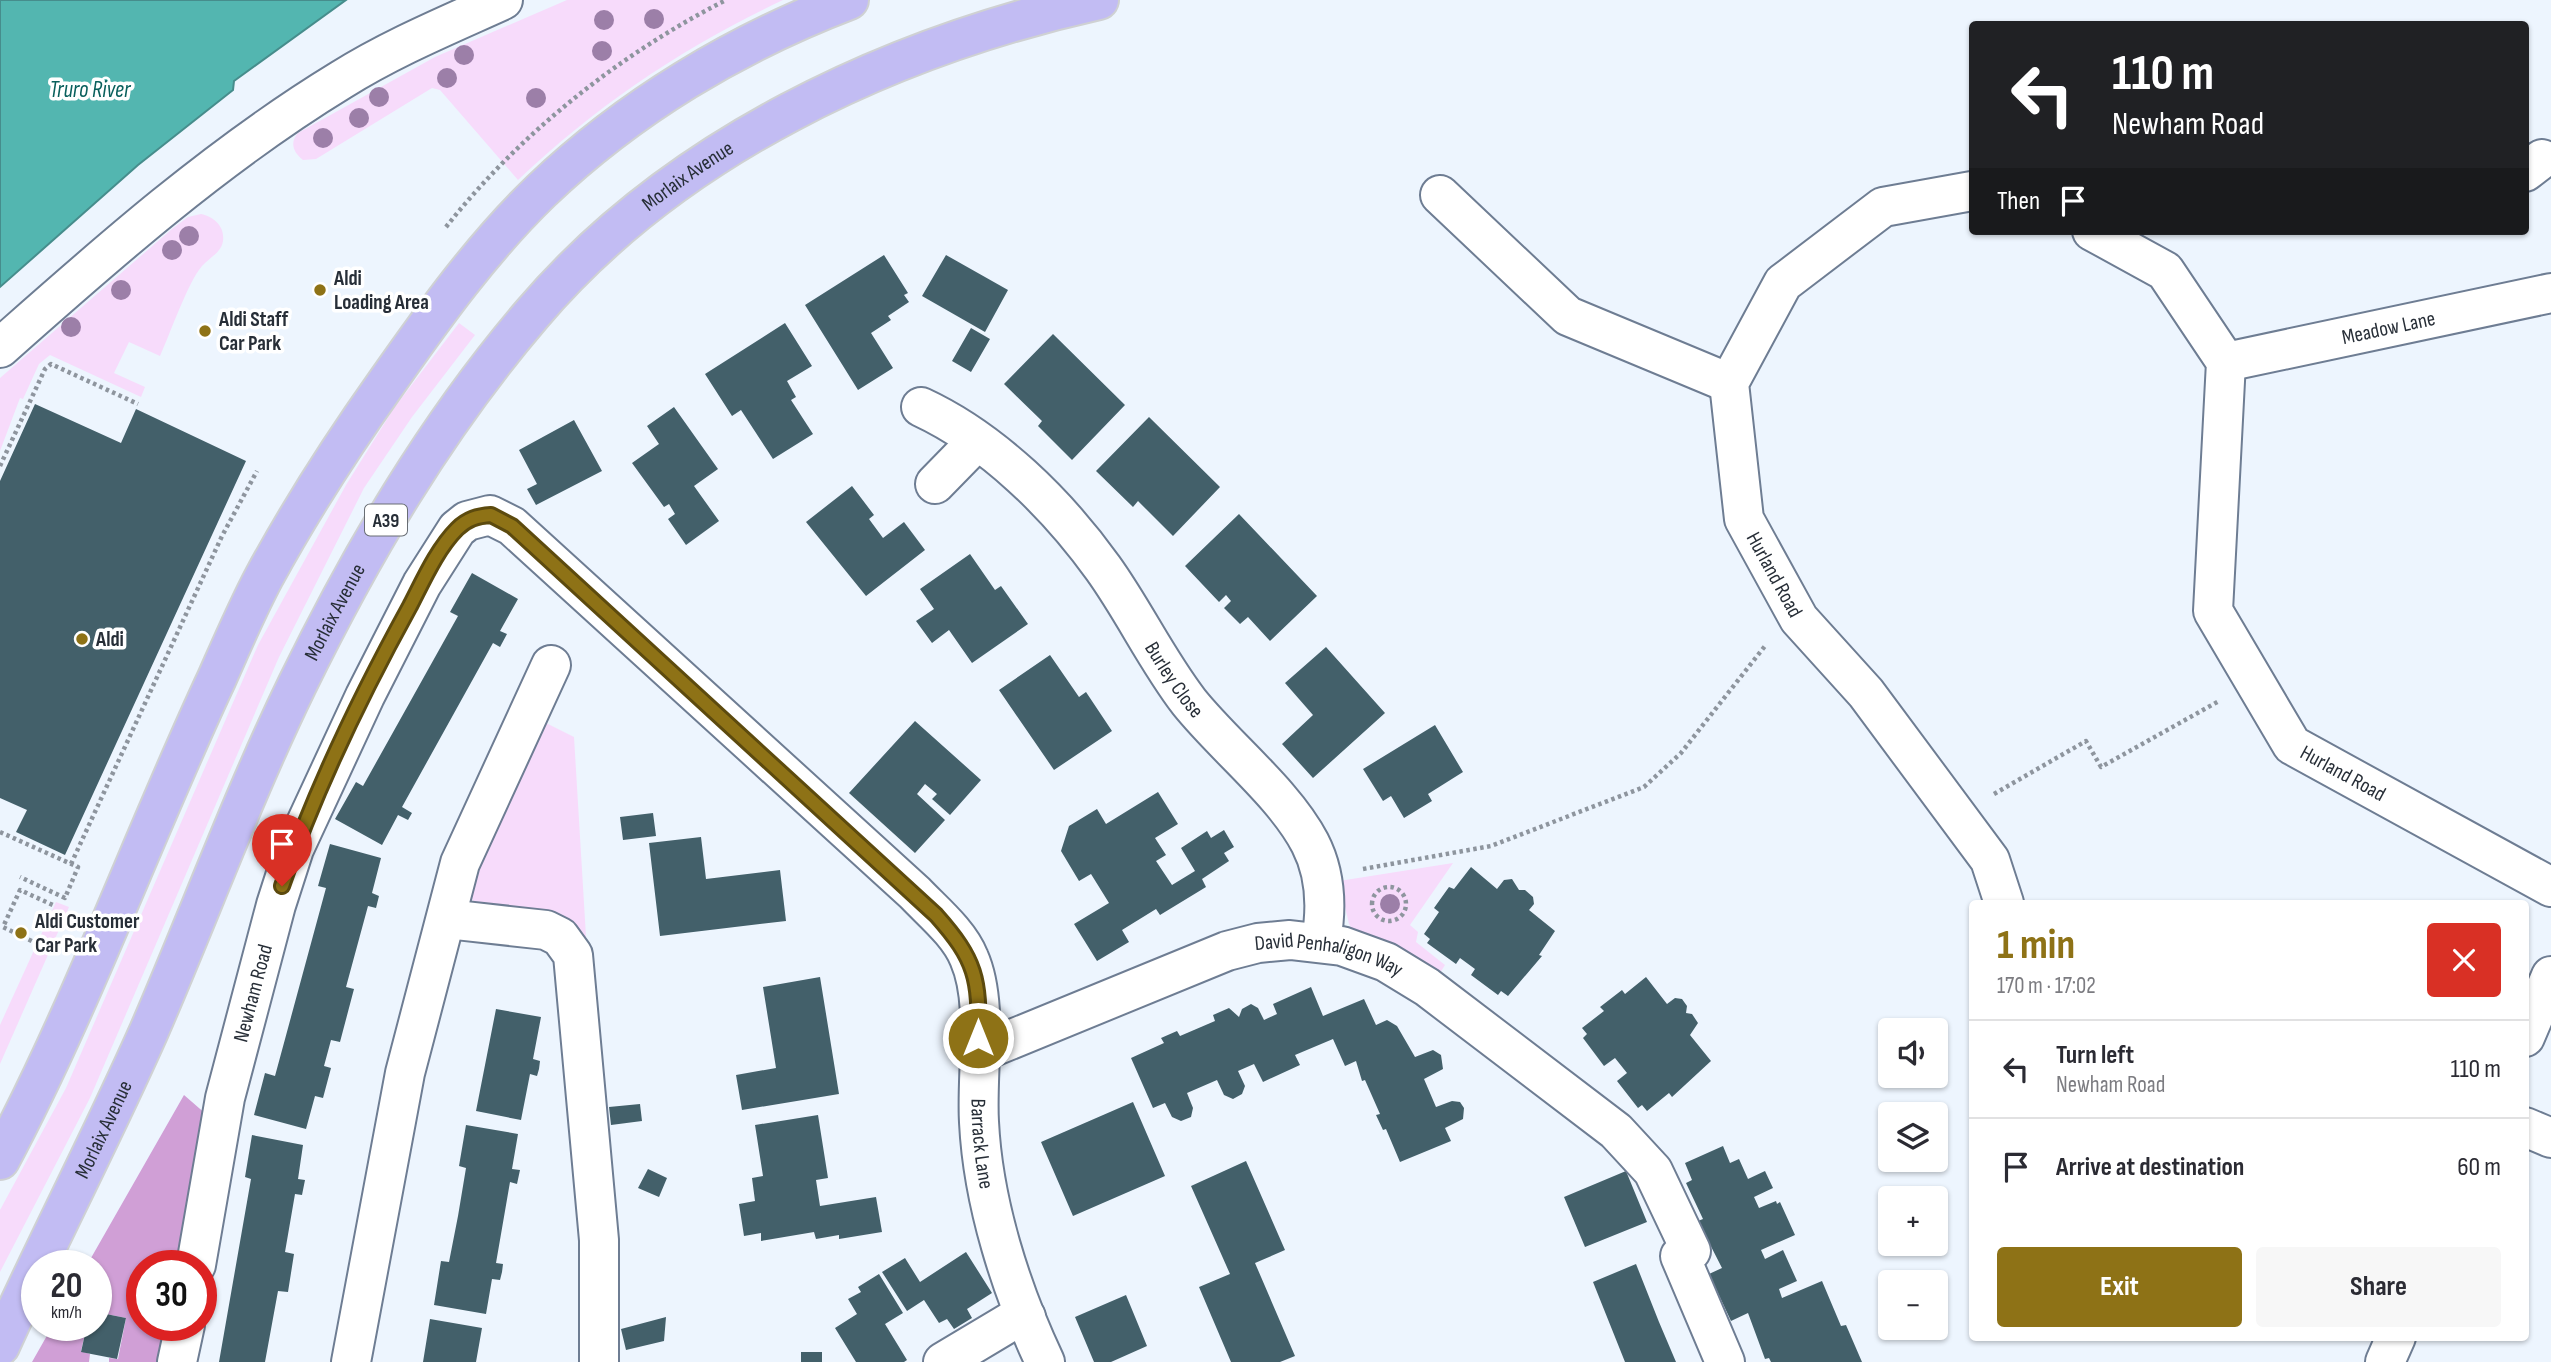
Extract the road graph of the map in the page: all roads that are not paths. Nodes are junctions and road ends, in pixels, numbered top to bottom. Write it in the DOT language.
graph roads {
  1 [pos="503,0"];
  2 [pos="849,0"];
  3 [pos="1100,0"];
  4 [pos="1969,192"];
  5 [pos="1440,195"];
  6 [pos="2115,236"];
  7 [pos="2551,293"];
  8 [pos="0,348"];
  9 [pos="2226,362"];
  10 [pos="1729,383"];
  11 [pos="921,407"];
  12 [pos="977,441"];
  13 [pos="935,484"];
  14 [pos="512,526"];
  15 [pos="551,666"];
  16 [pos="2551,887"];
  17 [pos="2003,900"];
  18 [pos="447,919"];
  19 [pos="1321,942"];
  20 [pos="2551,976"];
  21 [pos="2529,1028"];
  22 [pos="978,1053"];
  23 [pos="2529,1129"];
  24 [pos="2551,1138"];
  25 [pos="0,1160"];
  26 [pos="199,1250"];
  27 [pos="1026,1317"];
  28 [pos="181,1341"];
  29 [pos="2394,1341"];
  30 [pos="0,1346"];
  31 [pos="929,1356"];
  32 [pos="177,1362"];
  33 [pos="351,1362"];
  34 [pos="599,1362"];
  35 [pos="1045,1362"];
  36 [pos="1725,1362"];
  37 [pos="2385,1362"];
  1 -- 8 [label="street"];
  2 -- 25 [label="highway"];
  3 -- 30 [label="highway, Morlaix Avenue / A39"];
  4 -- 10 [label="street"];
  5 -- 10 [label="street"];
  6 -- 9 [label="street"];
  7 -- 9 [label="street, Meadow Lane"];
  9 -- 16 [label="street, Hurland Road"];
  10 -- 17 [label="street, Hurland Road"];
  11 -- 12 [label="street, Burley Close"];
  12 -- 13 [label="street"];
  12 -- 19 [label="street, Burley Close"];
  14 -- 22 [label="street, Barrack Lane"];
  14 -- 26 [label="street, Newham Road"];
  15 -- 18 [label="street"];
  18 -- 33 [label="street"];
  18 -- 34 [label="street"];
  19 -- 22 [label="street, David Penhaligon Way"];
  19 -- 36 [label="street, David Penhaligon Way"];
  20 -- 21 [label="street"];
  22 -- 27 [label="street, Barrack Lane"];
  23 -- 24 [label="street"];
  27 -- 31 [label="street"];
  27 -- 35 [label="street, Barrack Lane"];
  28 -- 32 [label="street"];
  29 -- 37 [label="street"];
}
